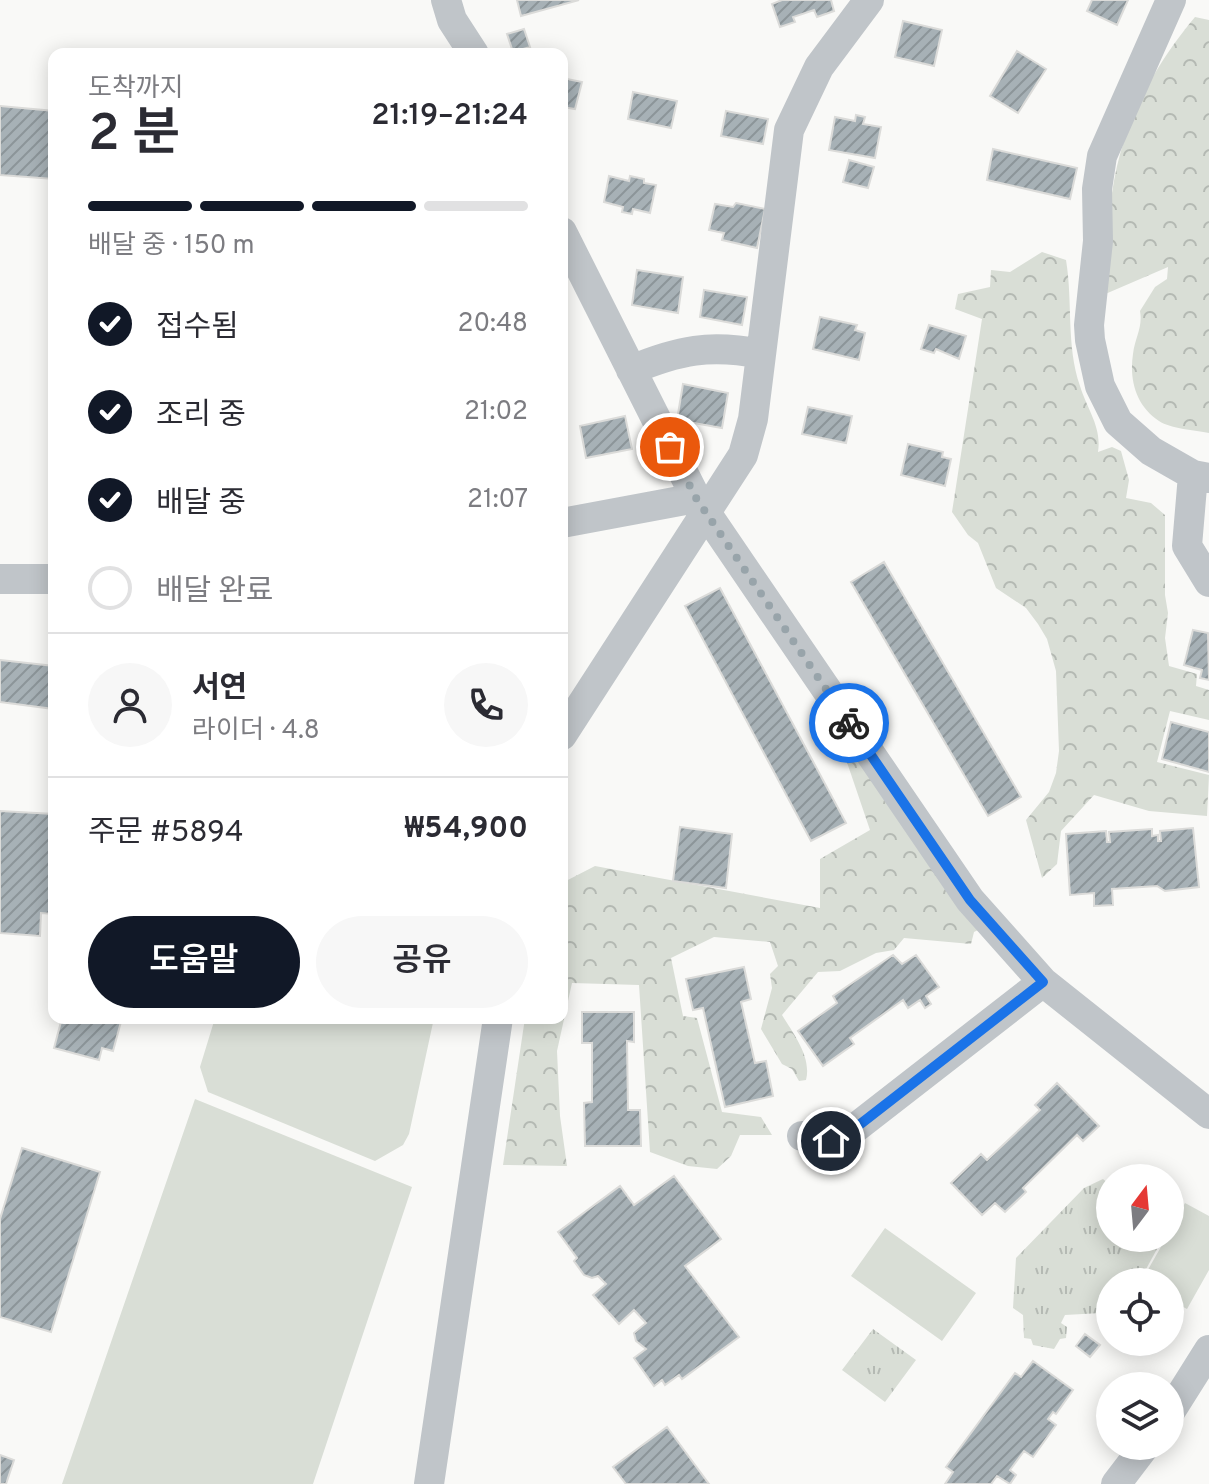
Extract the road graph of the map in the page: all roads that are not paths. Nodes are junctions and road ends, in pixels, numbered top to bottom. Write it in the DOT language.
graph roads {
  1 [pos="446,0"];
  2 [pos="869,0"];
  3 [pos="1171,0"];
  4 [pos="470,48"];
  5 [pos="568,244"];
  6 [pos="761,354"];
  7 [pos="631,370"];
  8 [pos="1201,476"];
  9 [pos="701,506"];
  10 [pos="568,522"];
  11 [pos="0,579"];
  12 [pos="48,579"];
  13 [pos="1209,582"];
  14 [pos="568,725"];
  15 [pos="1043,982"];
  16 [pos="497,1024"];
  17 [pos="1209,1114"];
  18 [pos="802,1136"];
  19 [pos="1209,1350"];
  20 [pos="1184,1390"];
  21 [pos="1134,1460"];
  22 [pos="429,1484"];
  23 [pos="1116,1484"];
  1 -- 4 [label="lane"];
  2 -- 6 [label="lane"];
  3 -- 8 [label="lane"];
  5 -- 7 [label="lane"];
  6 -- 7 [label="lane"];
  6 -- 9 [label="lane"];
  7 -- 9 [label="lane"];
  8 -- 13 [label="lane"];
  9 -- 10 [label="lane"];
  9 -- 14 [label="lane"];
  9 -- 15 [label="lane"];
  11 -- 12 [label="lane"];
  15 -- 17 [label="lane"];
  15 -- 18 [label="lane"];
  16 -- 22 [label="lane"];
  19 -- 20 [label="lane"];
  21 -- 23 [label="lane"];
}
